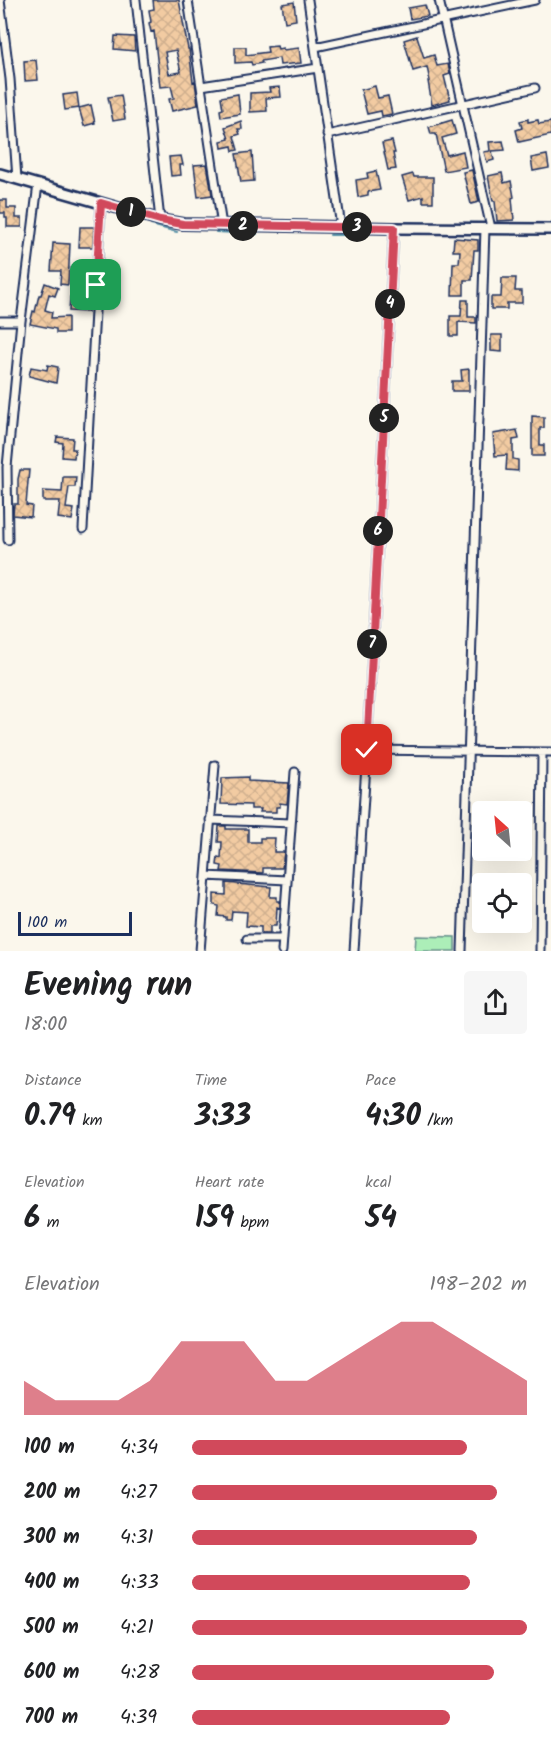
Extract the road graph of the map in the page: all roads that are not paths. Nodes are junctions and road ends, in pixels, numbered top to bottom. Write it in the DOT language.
graph roads {
  1 [pos="0,0"];
  2 [pos="136,0"];
  3 [pos="188,0"];
  4 [pos="308,0"];
  5 [pos="439,0"];
  6 [pos="535,0"];
  7 [pos="444,19"];
  8 [pos="315,47"];
  9 [pos="318,68"];
  10 [pos="201,86"];
  11 [pos="536,88"];
  12 [pos="464,105"];
  13 [pos="327,135"];
  14 [pos="8,177"];
  15 [pos="38,184"];
  16 [pos="101,203"];
  17 [pos="160,220"];
  18 [pos="222,226"];
  19 [pos="341,227"];
  20 [pos="394,228"];
  21 [pos="488,228"];
  22 [pos="551,229"];
  23 [pos="0,321"];
  24 [pos="21,321"];
  25 [pos="83,529"];
  26 [pos="8,540"];
  27 [pos="367,750"];
  28 [pos="468,752"];
  29 [pos="542,752"];
  30 [pos="551,752"];
  31 [pos="215,765"];
  32 [pos="295,772"];
  33 [pos="210,820"];
  34 [pos="291,823"];
  35 [pos="206,876"];
  36 [pos="287,880"];
  37 [pos="246,939"];
  38 [pos="283,939"];
  39 [pos="201,951"];
  40 [pos="282,951"];
  41 [pos="354,951"];
  42 [pos="462,951"];
  43 [pos="540,951"];
  1 -- 14 [label="street"];
  2 -- 17 [label="street"];
  3 -- 10 [label="street"];
  4 -- 8 [label="street"];
  5 -- 7 [label="street"];
  6 -- 7 [label="street"];
  7 -- 8 [label="street"];
  7 -- 12 [label="street"];
  8 -- 9 [label="street"];
  9 -- 10 [label="street"];
  9 -- 13 [label="street"];
  10 -- 18 [label="street"];
  11 -- 12 [label="street"];
  12 -- 13 [label="street"];
  12 -- 21 [label="street"];
  13 -- 19 [label="street"];
  14 -- 15 [label="main road"];
  15 -- 16 [label="main road"];
  15 -- 24 [label="street"];
  16 -- 17 [label="main road"];
  16 -- 25 [label="street"];
  17 -- 18 [label="main road"];
  18 -- 19 [label="main road"];
  19 -- 20 [label="main road"];
  20 -- 21 [label="main road"];
  20 -- 27 [label="street"];
  21 -- 22 [label="main road"];
  21 -- 28 [label="street"];
  23 -- 24 [label="street"];
  24 -- 26 [label="street"];
  27 -- 28 [label="street"];
  27 -- 41 [label="street"];
  28 -- 29 [label="street"];
  28 -- 42 [label="street"];
  29 -- 30 [label="street"];
  29 -- 43 [label="street"];
  31 -- 33 [label="street"];
  32 -- 34 [label="street"];
  33 -- 34 [label="street"];
  33 -- 35 [label="street"];
  34 -- 36 [label="street"];
  35 -- 36 [label="street"];
  35 -- 39 [label="street"];
  36 -- 38 [label="street"];
  37 -- 38 [label="street"];
  38 -- 40 [label="street"];
}
